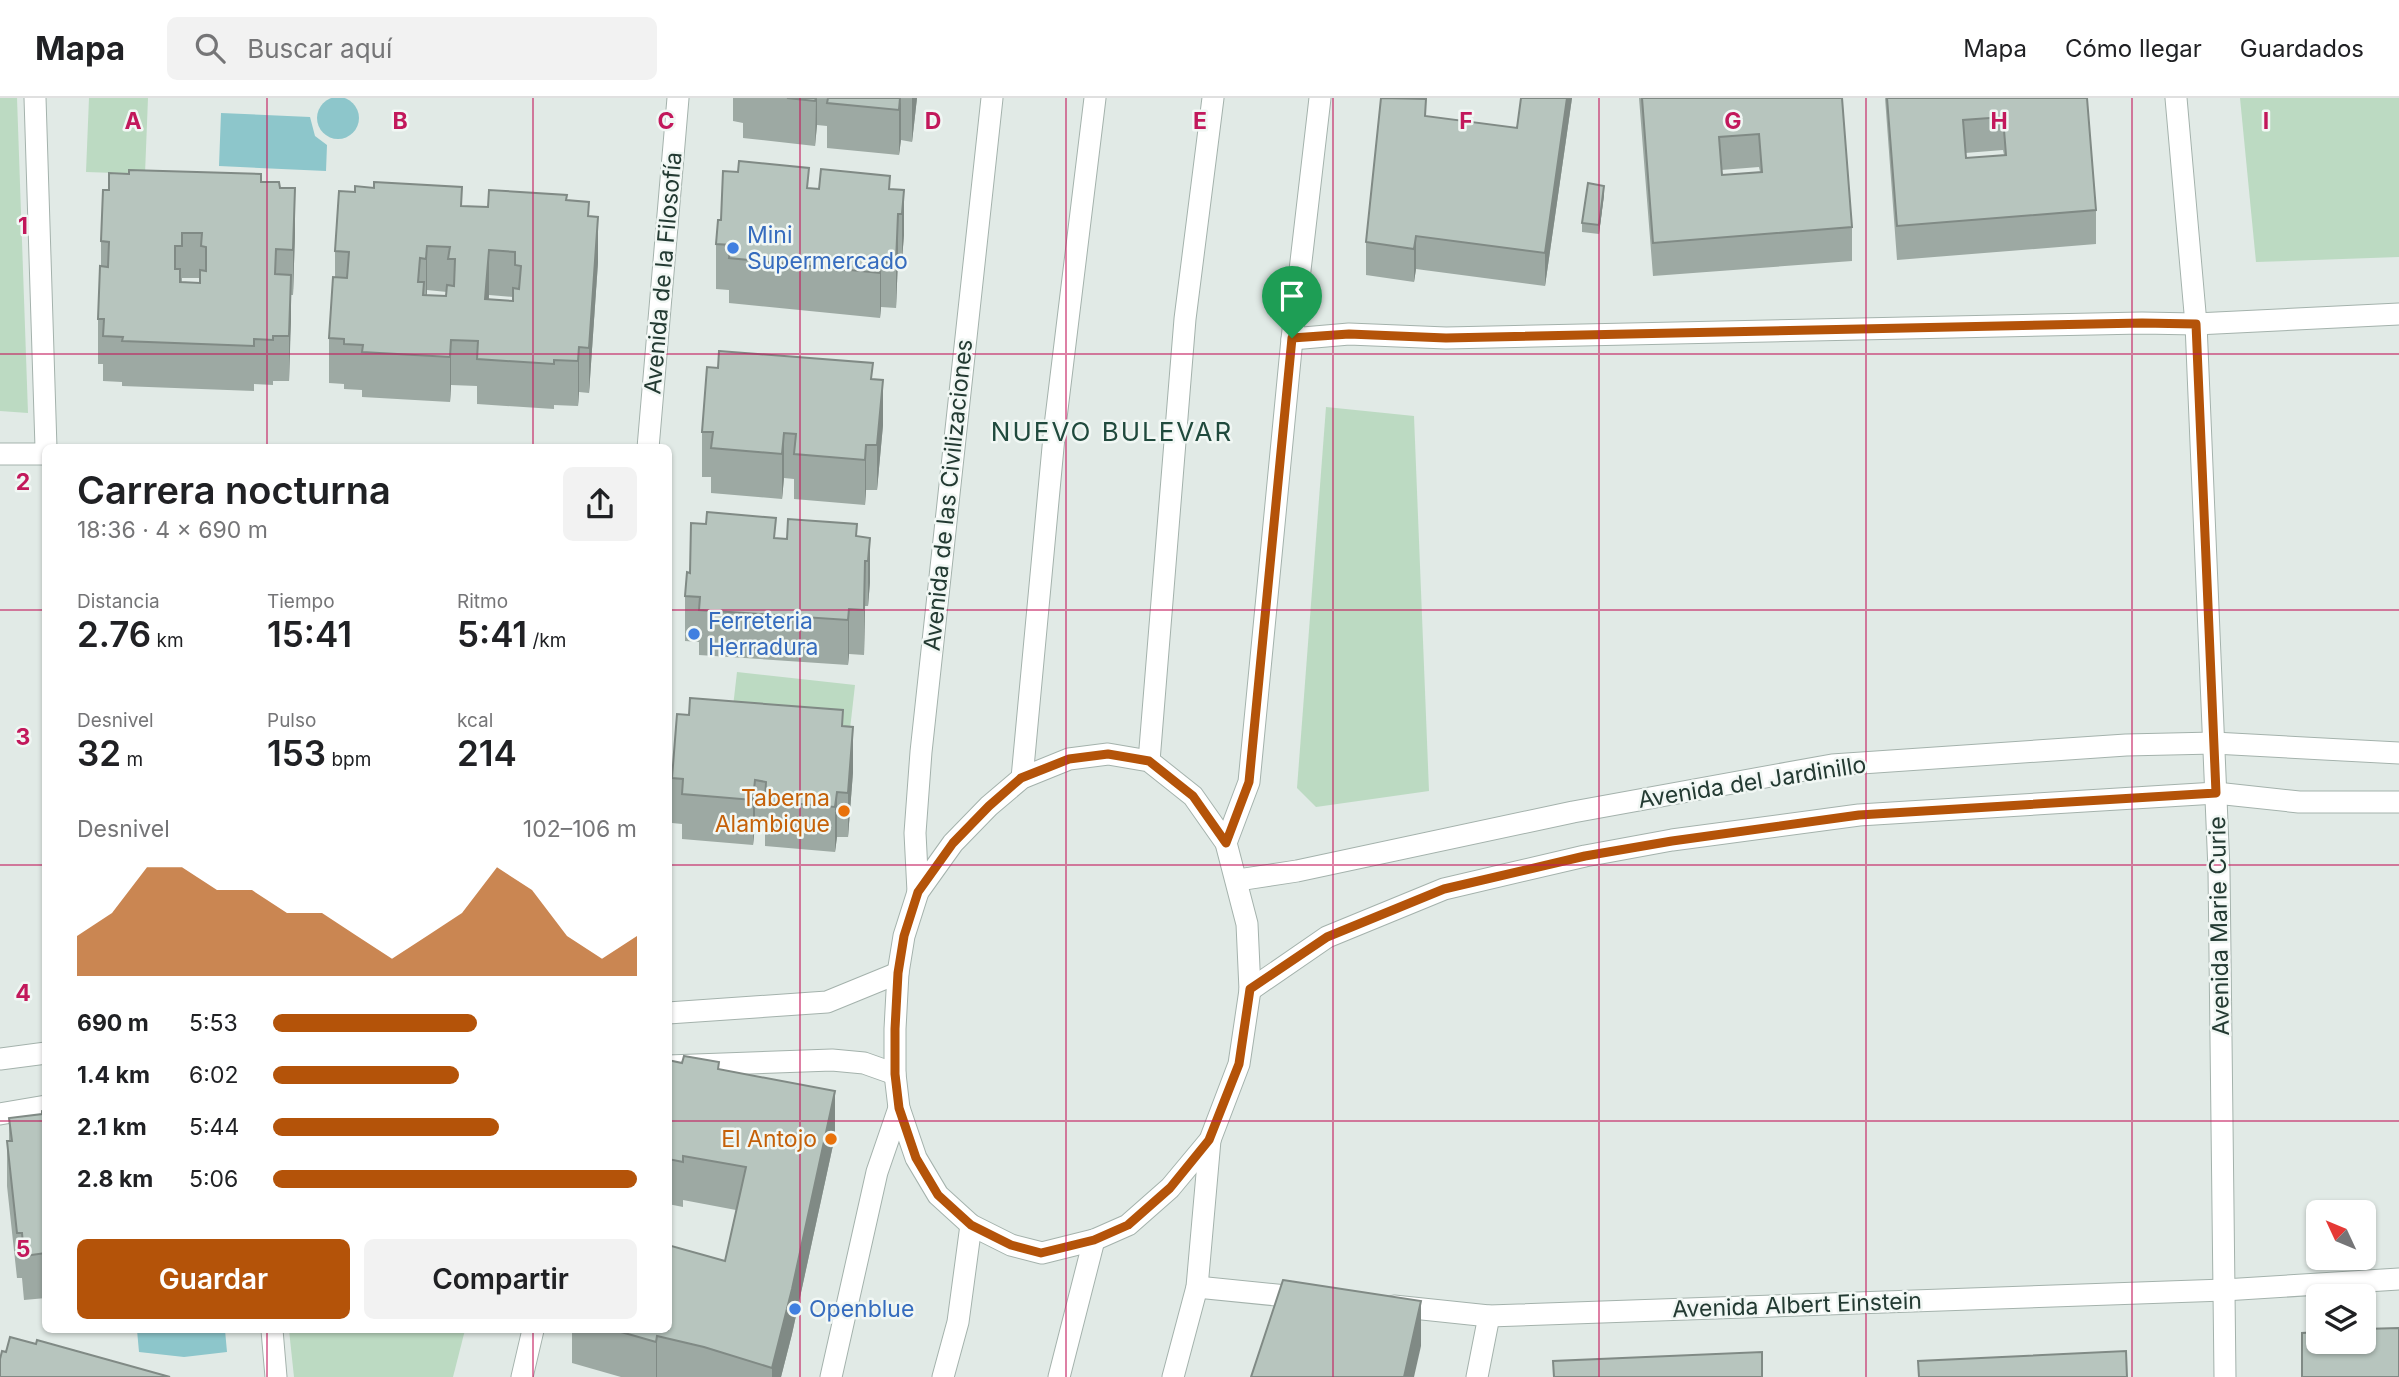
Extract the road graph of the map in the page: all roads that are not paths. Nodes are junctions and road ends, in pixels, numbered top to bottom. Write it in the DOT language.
graph roads {
  1 [pos="35,98"];
  2 [pos="678,98"];
  3 [pos="992,98"];
  4 [pos="1095,98"];
  5 [pos="1213,98"];
  6 [pos="1320,98"];
  7 [pos="2176,98"];
  8 [pos="2399,314"];
  9 [pos="2196,324"];
  10 [pos="1292,338"];
  11 [pos="46,444"];
  12 [pos="648,444"];
  13 [pos="0,454"];
  14 [pos="42,454"];
  15 [pos="2214,743"];
  16 [pos="2399,753"];
  17 [pos="1149,761"];
  18 [pos="1021,778"];
  19 [pos="2216,793"];
  20 [pos="2399,802"];
  21 [pos="1226,843"];
  22 [pos="1238,880"];
  23 [pos="918,892"];
  24 [pos="898,973"];
  25 [pos="1250,989"];
  26 [pos="672,1013"];
  27 [pos="42,1054"];
  28 [pos="0,1059"];
  29 [pos="672,1066"];
  30 [pos="895,1074"];
  31 [pos="42,1107"];
  32 [pos="899,1108"];
  33 [pos="0,1114"];
  34 [pos="1209,1140"];
  35 [pos="971,1225"];
  36 [pos="1094,1240"];
  37 [pos="2399,1279"];
  38 [pos="1197,1287"];
  39 [pos="2224,1290"];
  40 [pos="1320,1300"];
  41 [pos="1375,1305"];
  42 [pos="1489,1315"];
  43 [pos="272,1333"];
  44 [pos="532,1333"];
  45 [pos="276,1377"];
  46 [pos="522,1377"];
  47 [pos="831,1377"];
  48 [pos="943,1377"];
  49 [pos="1059,1377"];
  50 [pos="1173,1377"];
  51 [pos="1477,1377"];
  52 [pos="2225,1377"];
  1 -- 11 [label="street"];
  2 -- 12 [label="street, Avenida de la Filosofía"];
  3 -- 23 [label="street, Avenida de las Civilizaciones"];
  4 -- 18 [label="street"];
  5 -- 17 [label="street"];
  6 -- 10 [label="street"];
  7 -- 9 [label="street, Avenida Marie Curie"];
  8 -- 9 [label="street"];
  9 -- 10 [label="street"];
  9 -- 15 [label="street, Avenida Marie Curie"];
  10 -- 21 [label="street"];
  13 -- 14 [label="street"];
  15 -- 16 [label="street, Avenida del Jardinillo"];
  15 -- 19 [label="street, Avenida Marie Curie"];
  15 -- 22 [label="street, Avenida del Jardinillo"];
  17 -- 18 [label="street"];
  17 -- 21 [label="street"];
  18 -- 23 [label="street"];
  19 -- 20 [label="street, Avenida del Jardinillo"];
  19 -- 25 [label="street, Avenida del Jardinillo"];
  19 -- 39 [label="street, Avenida Marie Curie"];
  21 -- 22 [label="street"];
  22 -- 25 [label="street"];
  23 -- 24 [label="street"];
  24 -- 26 [label="street"];
  24 -- 30 [label="street"];
  25 -- 34 [label="street"];
  27 -- 28 [label="street"];
  29 -- 30 [label="street"];
  30 -- 32 [label="street"];
  31 -- 33 [label="street"];
  32 -- 35 [label="street"];
  32 -- 47 [label="street"];
  34 -- 36 [label="street"];
  34 -- 38 [label="street"];
  35 -- 36 [label="street"];
  35 -- 48 [label="street"];
  36 -- 49 [label="street"];
  37 -- 39 [label="street, Avenida Albert Einstein"];
  38 -- 40 [label="street"];
  38 -- 50 [label="street"];
  39 -- 42 [label="street, Avenida Albert Einstein"];
  39 -- 52 [label="street, Avenida Marie Curie"];
  41 -- 42 [label="street, Avenida Albert Einstein"];
  42 -- 51 [label="street"];
  43 -- 45 [label="street"];
  44 -- 46 [label="street"];
}
